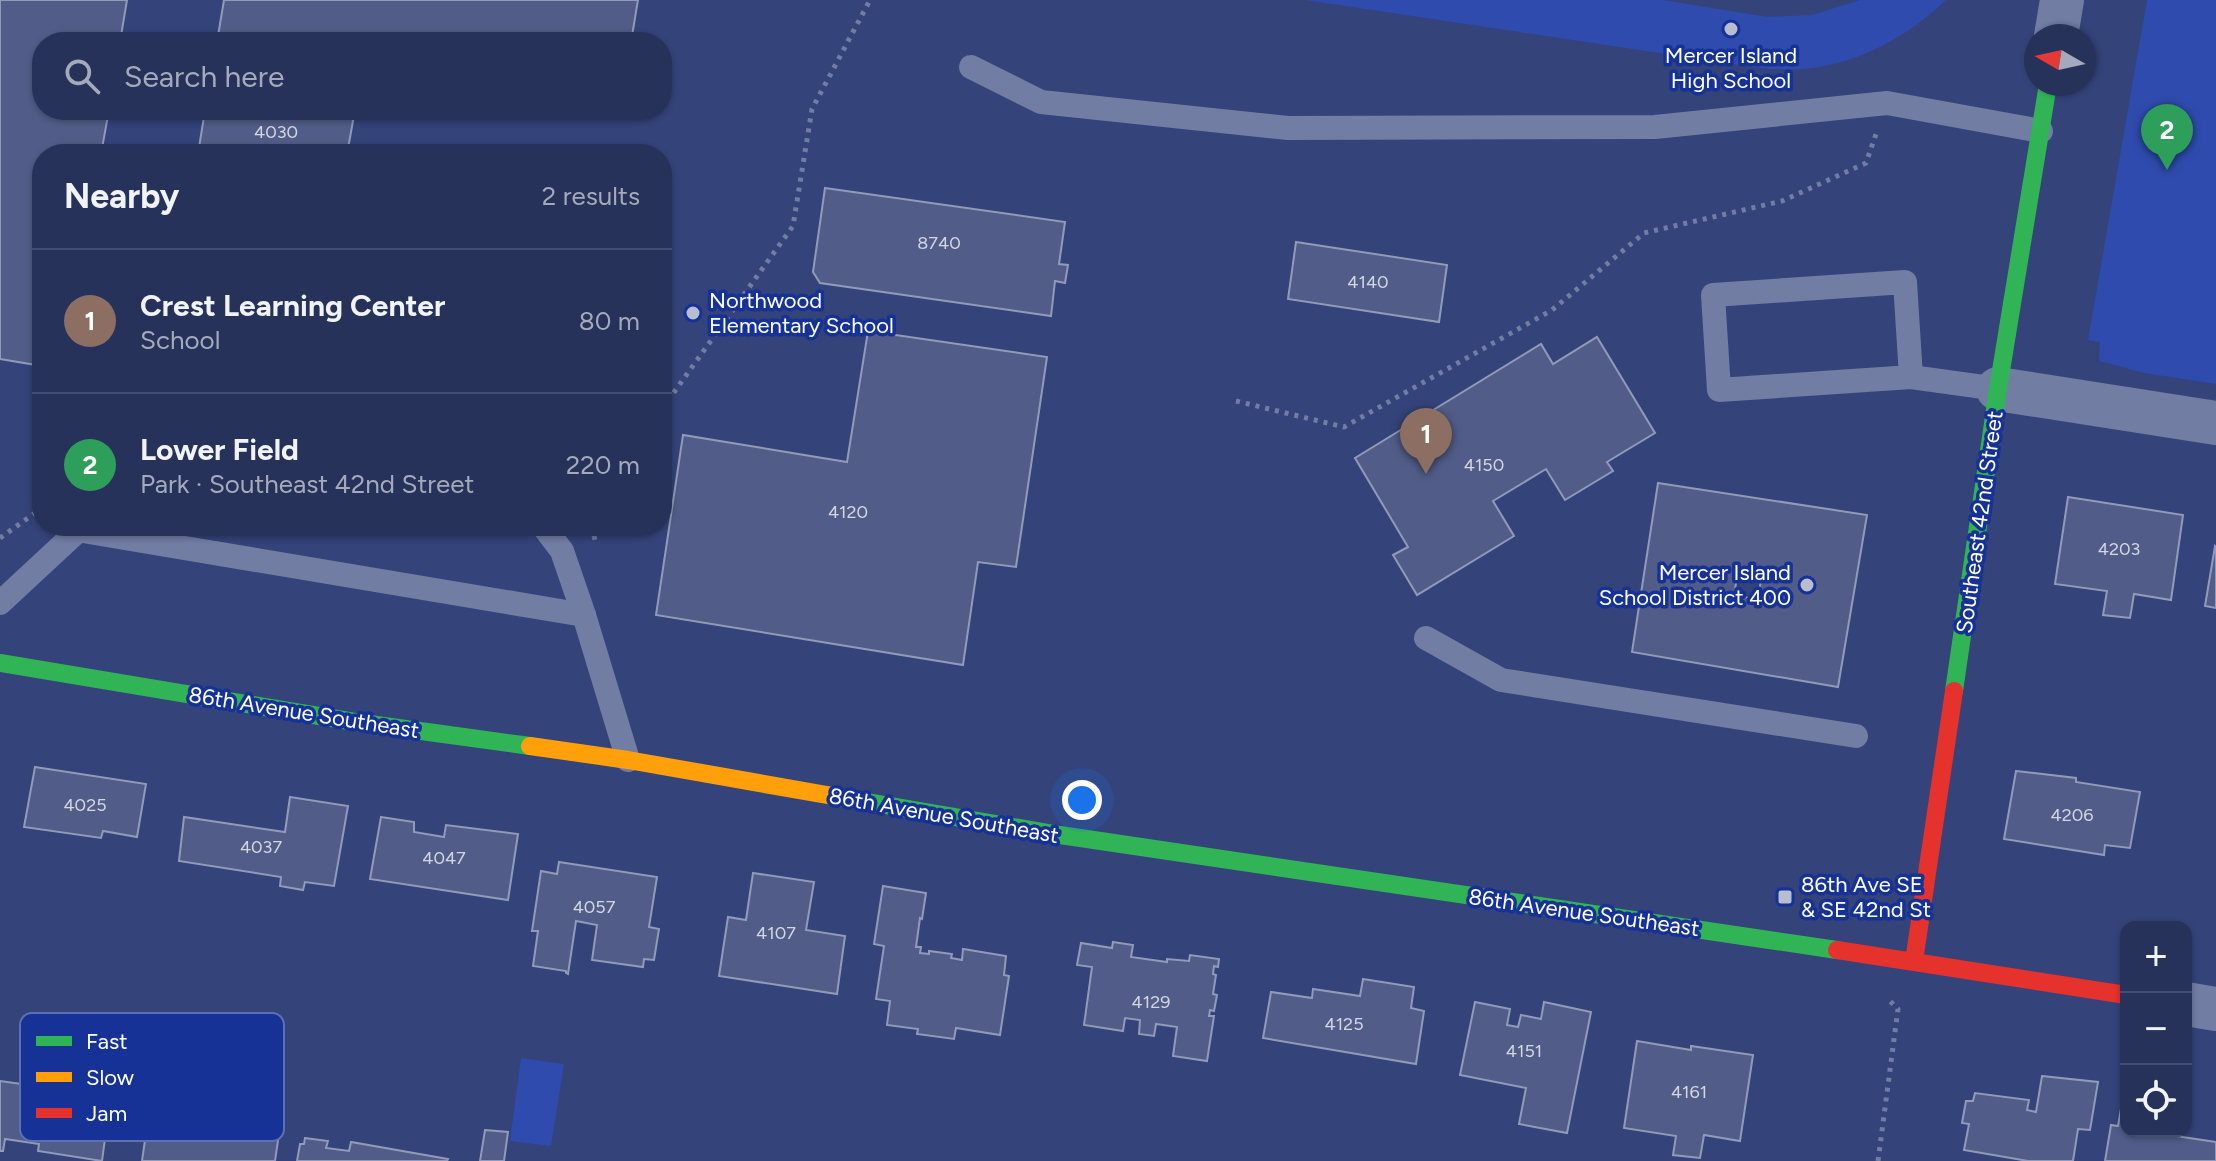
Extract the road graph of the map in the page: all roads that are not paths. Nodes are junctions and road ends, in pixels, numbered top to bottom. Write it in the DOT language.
graph roads {
  1 [pos="2062,0"];
  2 [pos="2058,24"];
  3 [pos="971,67"];
  4 [pos="2046,96"];
  5 [pos="2041,131"];
  6 [pos="1911,377"];
  7 [pos="1998,389"];
  8 [pos="2216,423"];
  9 [pos="71,536"];
  10 [pos="120,536"];
  11 [pos="551,536"];
  12 [pos="0,603"];
  13 [pos="584,615"];
  14 [pos="1426,638"];
  15 [pos="0,663"];
  16 [pos="1856,736"];
  17 [pos="628,760"];
  18 [pos="1914,961"];
  19 [pos="2120,994"];
  20 [pos="2192,1005"];
  21 [pos="2216,1009"];
  1 -- 2 [label="street"];
  3 -- 5 [label="lane"];
  4 -- 5 [label="street, Southeast 42nd Street"];
  5 -- 7 [label="street, Southeast 42nd Street"];
  6 -- 6 [label="lane"];
  6 -- 7 [label="lane"];
  7 -- 8 [label="street"];
  7 -- 18 [label="street, Southeast 42nd Street"];
  9 -- 12 [label="lane"];
  10 -- 13 [label="lane"];
  11 -- 13 [label="lane"];
  13 -- 17 [label="lane"];
  14 -- 16 [label="lane"];
  15 -- 17 [label="street, 86th Avenue Southeast"];
  17 -- 18 [label="street, 86th Avenue Southeast"];
  18 -- 19 [label="street, 86th Avenue Southeast"];
  20 -- 21 [label="street"];
}
